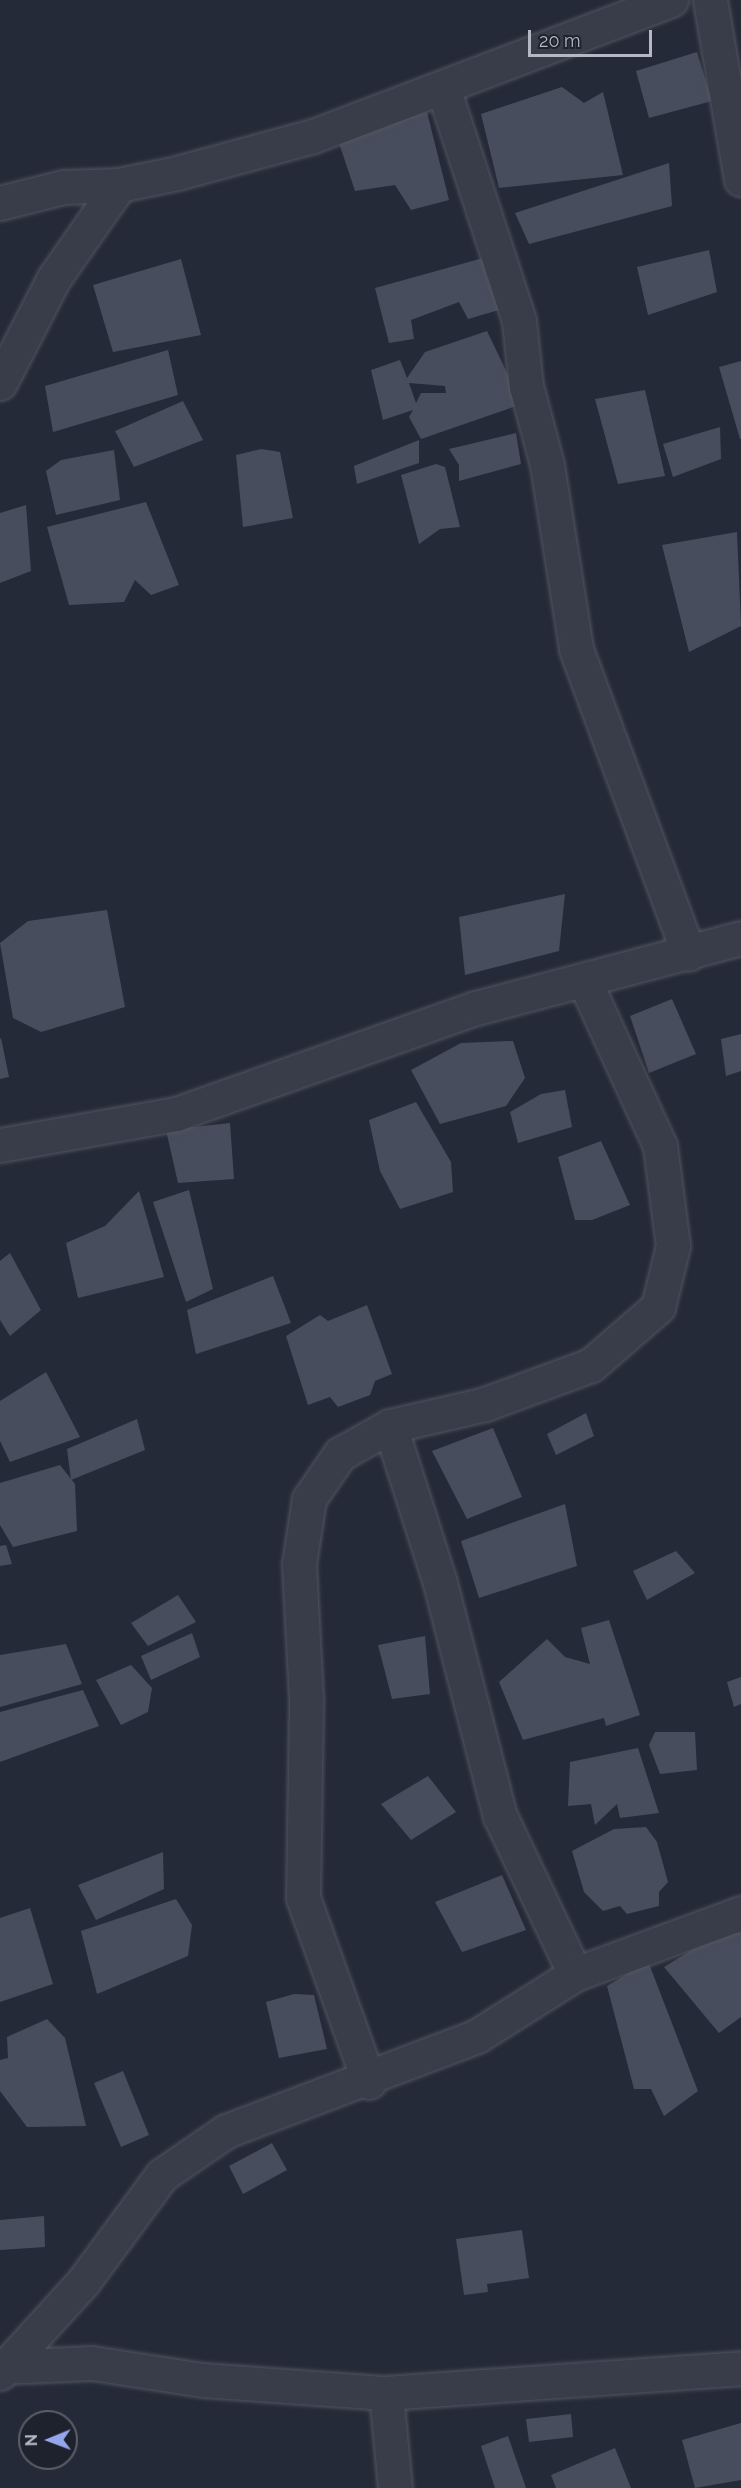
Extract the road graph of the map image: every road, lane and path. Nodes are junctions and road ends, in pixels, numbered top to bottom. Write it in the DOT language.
graph roads {
  1 [pos="671,0"];
  2 [pos="710,0"];
  3 [pos="443,88"];
  4 [pos="741,179"];
  5 [pos="119,185"];
  6 [pos="0,203"];
  7 [pos="0,383"];
  8 [pos="741,938"];
  9 [pos="689,954"];
  10 [pos="584,980"];
  11 [pos="0,1145"];
  12 [pos="390,1426"];
  13 [pos="741,1913"];
  14 [pos="575,1974"];
  15 [pos="369,2082"];
  16 [pos="741,2368"];
  17 [pos="3,2369"];
  18 [pos="387,2393"];
  19 [pos="395,2488"];
  1 -- 3 [label="street"];
  2 -- 4 [label="street"];
  3 -- 5 [label="street"];
  3 -- 9 [label="street"];
  5 -- 6 [label="street"];
  5 -- 7 [label="street"];
  8 -- 9 [label="street"];
  9 -- 10 [label="street"];
  10 -- 11 [label="street"];
  10 -- 12 [label="street"];
  12 -- 14 [label="street"];
  12 -- 15 [label="street"];
  13 -- 14 [label="street"];
  14 -- 15 [label="street"];
  15 -- 17 [label="street"];
  16 -- 18 [label="street"];
  17 -- 18 [label="street"];
  18 -- 19 [label="street"];
}
